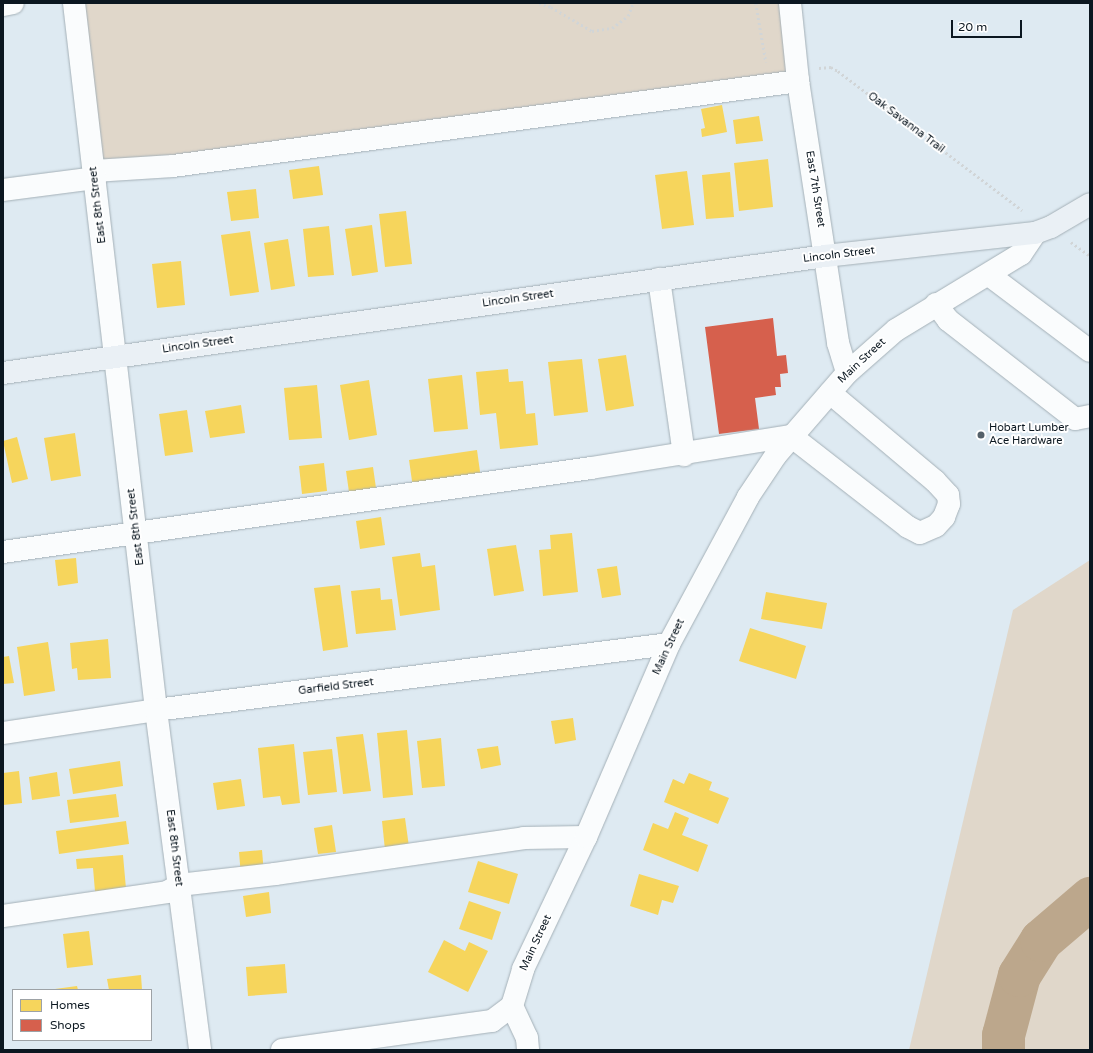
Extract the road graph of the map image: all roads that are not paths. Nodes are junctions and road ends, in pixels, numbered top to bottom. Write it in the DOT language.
graph roads {
  1 [pos="13,3"];
  2 [pos="74,3"];
  3 [pos="790,3"];
  4 [pos="3,4"];
  5 [pos="798,76"];
  6 [pos="95,174"];
  7 [pos="3,190"];
  8 [pos="1090,204"];
  9 [pos="1043,230"];
  10 [pos="825,256"];
  11 [pos="989,275"];
  12 [pos="659,279"];
  13 [pos="936,304"];
  14 [pos="1090,351"];
  15 [pos="116,356"];
  16 [pos="3,373"];
  17 [pos="847,373"];
  18 [pos="830,393"];
  19 [pos="1083,418"];
  20 [pos="792,436"];
  21 [pos="684,454"];
  22 [pos="136,535"];
  23 [pos="3,552"];
  24 [pos="670,644"];
  25 [pos="156,710"];
  26 [pos="3,733"];
  27 [pos="586,837"];
  28 [pos="179,885"];
  29 [pos="3,916"];
  30 [pos="512,1006"];
  31 [pos="200,1050"];
  32 [pos="282,1050"];
  33 [pos="528,1050"];
  1 -- 4 [label="street"];
  2 -- 6 [label="street, East 8th Street"];
  3 -- 5 [label="street, East 7th Street"];
  5 -- 6 [label="street"];
  5 -- 10 [label="street, East 7th Street"];
  6 -- 7 [label="street"];
  6 -- 15 [label="street, East 8th Street"];
  8 -- 9 [label="main road, Main Street"];
  9 -- 10 [label="main road, Lincoln Street"];
  9 -- 11 [label="street, Main Street"];
  10 -- 12 [label="main road, Lincoln Street"];
  10 -- 17 [label="street, East 7th Street"];
  11 -- 13 [label="street, Main Street"];
  11 -- 14 [label="street"];
  12 -- 15 [label="main road, Lincoln Street"];
  12 -- 21 [label="street"];
  13 -- 17 [label="street, Main Street"];
  13 -- 19 [label="street"];
  15 -- 16 [label="main road, Lincoln Street"];
  15 -- 22 [label="street, East 8th Street"];
  17 -- 18 [label="street, Main Street"];
  18 -- 20 [label="street, Main Street"];
  18 -- 20 [label="street"];
  20 -- 21 [label="street"];
  20 -- 24 [label="street, Main Street"];
  21 -- 22 [label="street"];
  22 -- 23 [label="street"];
  22 -- 25 [label="street, East 8th Street"];
  24 -- 25 [label="street, Garfield Street"];
  24 -- 27 [label="street, Main Street"];
  25 -- 26 [label="street, Garfield Street"];
  25 -- 28 [label="street, East 8th Street"];
  27 -- 28 [label="street"];
  27 -- 30 [label="street, Main Street"];
  28 -- 29 [label="street"];
  28 -- 31 [label="street, East 8th Street"];
  30 -- 32 [label="street"];
  30 -- 33 [label="street"];
}
